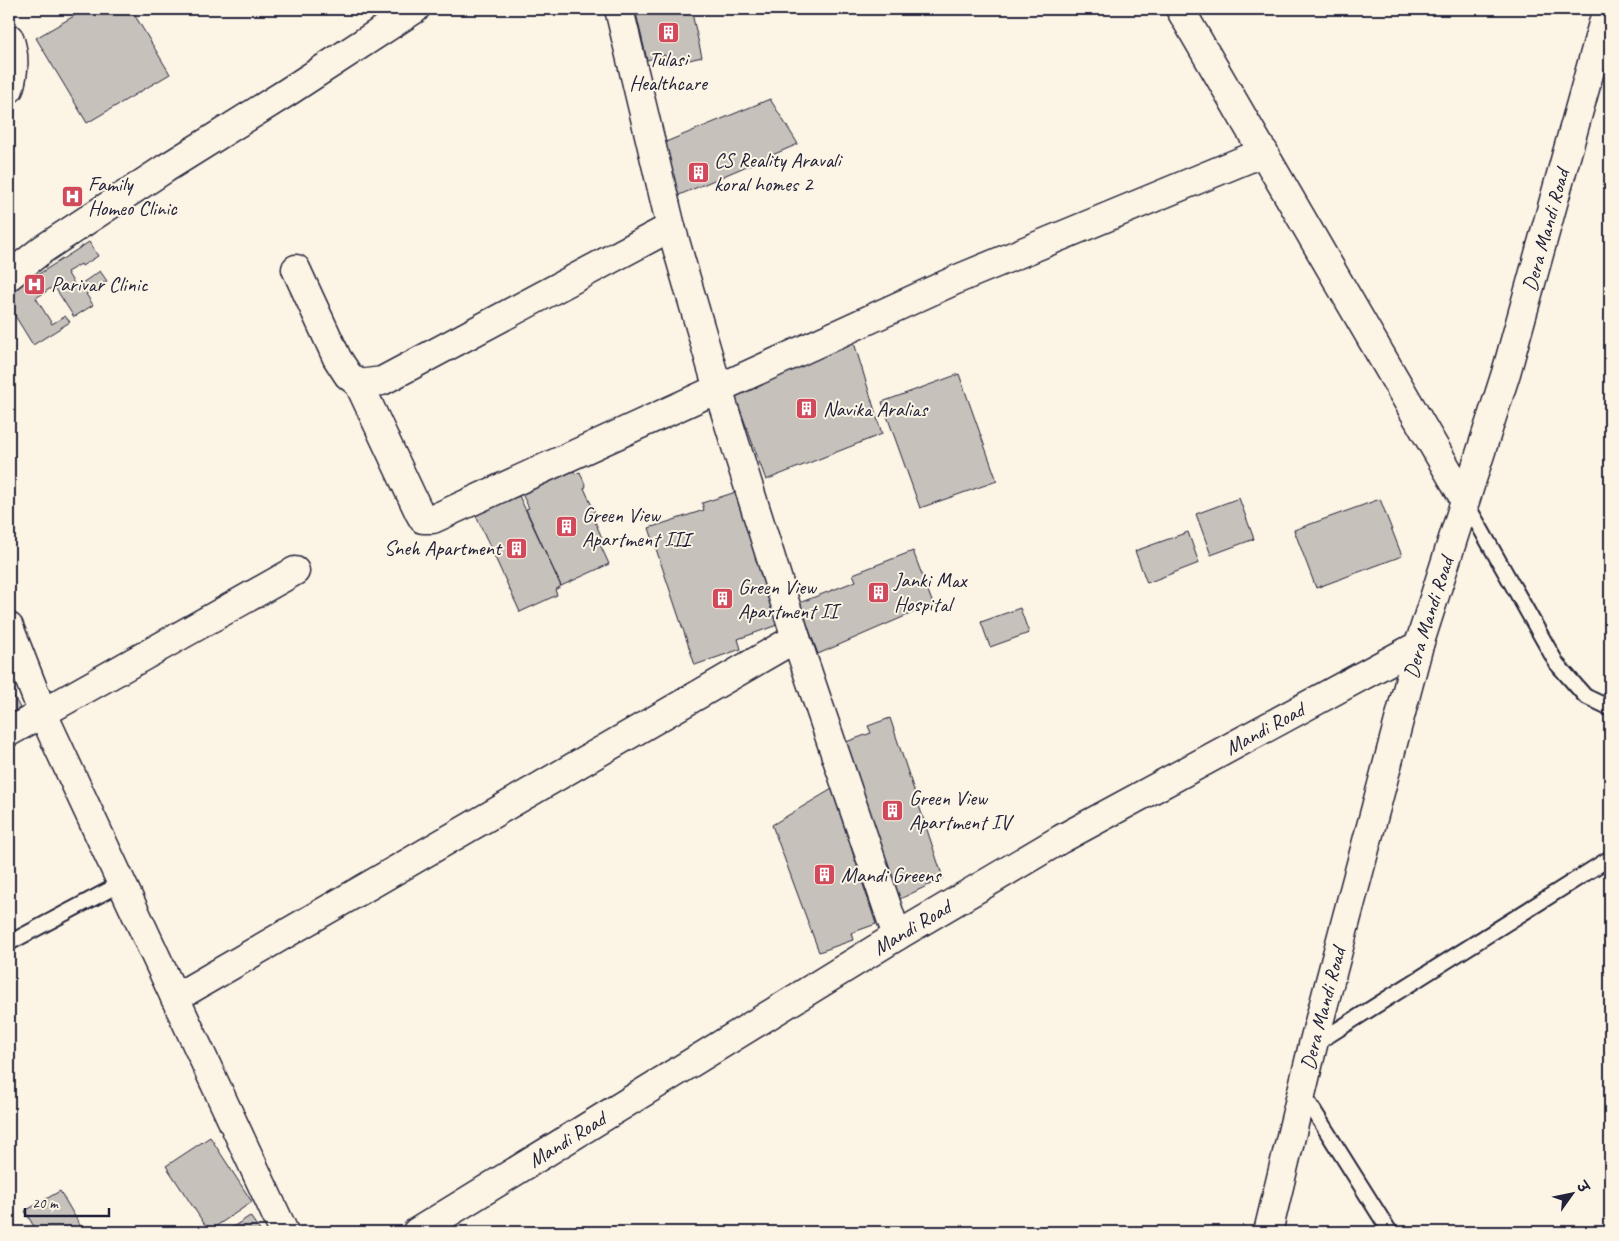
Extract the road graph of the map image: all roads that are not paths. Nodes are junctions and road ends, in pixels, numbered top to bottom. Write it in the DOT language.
graph roads {
  1 [pos="415,9"];
  2 [pos="619,9"];
  3 [pos="1180,9"];
  4 [pos="1607,9"];
  5 [pos="9,38"];
  6 [pos="9,88"];
  7 [pos="1264,152"];
  8 [pos="671,228"];
  9 [pos="296,269"];
  10 [pos="9,273"];
  11 [pos="359,384"];
  12 [pos="718,389"];
  13 [pos="1465,500"];
  14 [pos="295,571"];
  15 [pos="9,627"];
  16 [pos="796,638"];
  17 [pos="1420,644"];
  18 [pos="1610,708"];
  19 [pos="43,714"];
  20 [pos="9,732"];
  21 [pos="1610,858"];
  22 [pos="122,883"];
  23 [pos="897,936"];
  24 [pos="9,944"];
  25 [pos="175,998"];
  26 [pos="1314,1046"];
  27 [pos="1302,1091"];
  28 [pos="284,1232"];
  29 [pos="417,1232"];
  30 [pos="1268,1232"];
  31 [pos="1390,1232"];
  1 -- 10 [label="street"];
  2 -- 8 [label="street"];
  3 -- 7 [label="street"];
  4 -- 13 [label="street, Dera Mandi Road"];
  5 -- 6 [label="street"];
  7 -- 12 [label="street"];
  7 -- 13 [label="street"];
  8 -- 11 [label="street"];
  8 -- 12 [label="street"];
  9 -- 11 [label="street"];
  11 -- 12 [label="street"];
  12 -- 16 [label="street"];
  13 -- 17 [label="street, Dera Mandi Road"];
  13 -- 18 [label="lane"];
  14 -- 19 [label="street"];
  15 -- 19 [label="street"];
  16 -- 23 [label="street"];
  16 -- 25 [label="street"];
  17 -- 23 [label="street, Mandi Road"];
  17 -- 26 [label="street, Dera Mandi Road"];
  19 -- 20 [label="street"];
  19 -- 22 [label="street"];
  21 -- 26 [label="lane"];
  22 -- 24 [label="lane"];
  22 -- 25 [label="street"];
  23 -- 29 [label="street, Mandi Road"];
  25 -- 28 [label="street"];
  26 -- 27 [label="street, Dera Mandi Road"];
  27 -- 30 [label="street, Dera Mandi Road"];
  27 -- 31 [label="lane"];
}
